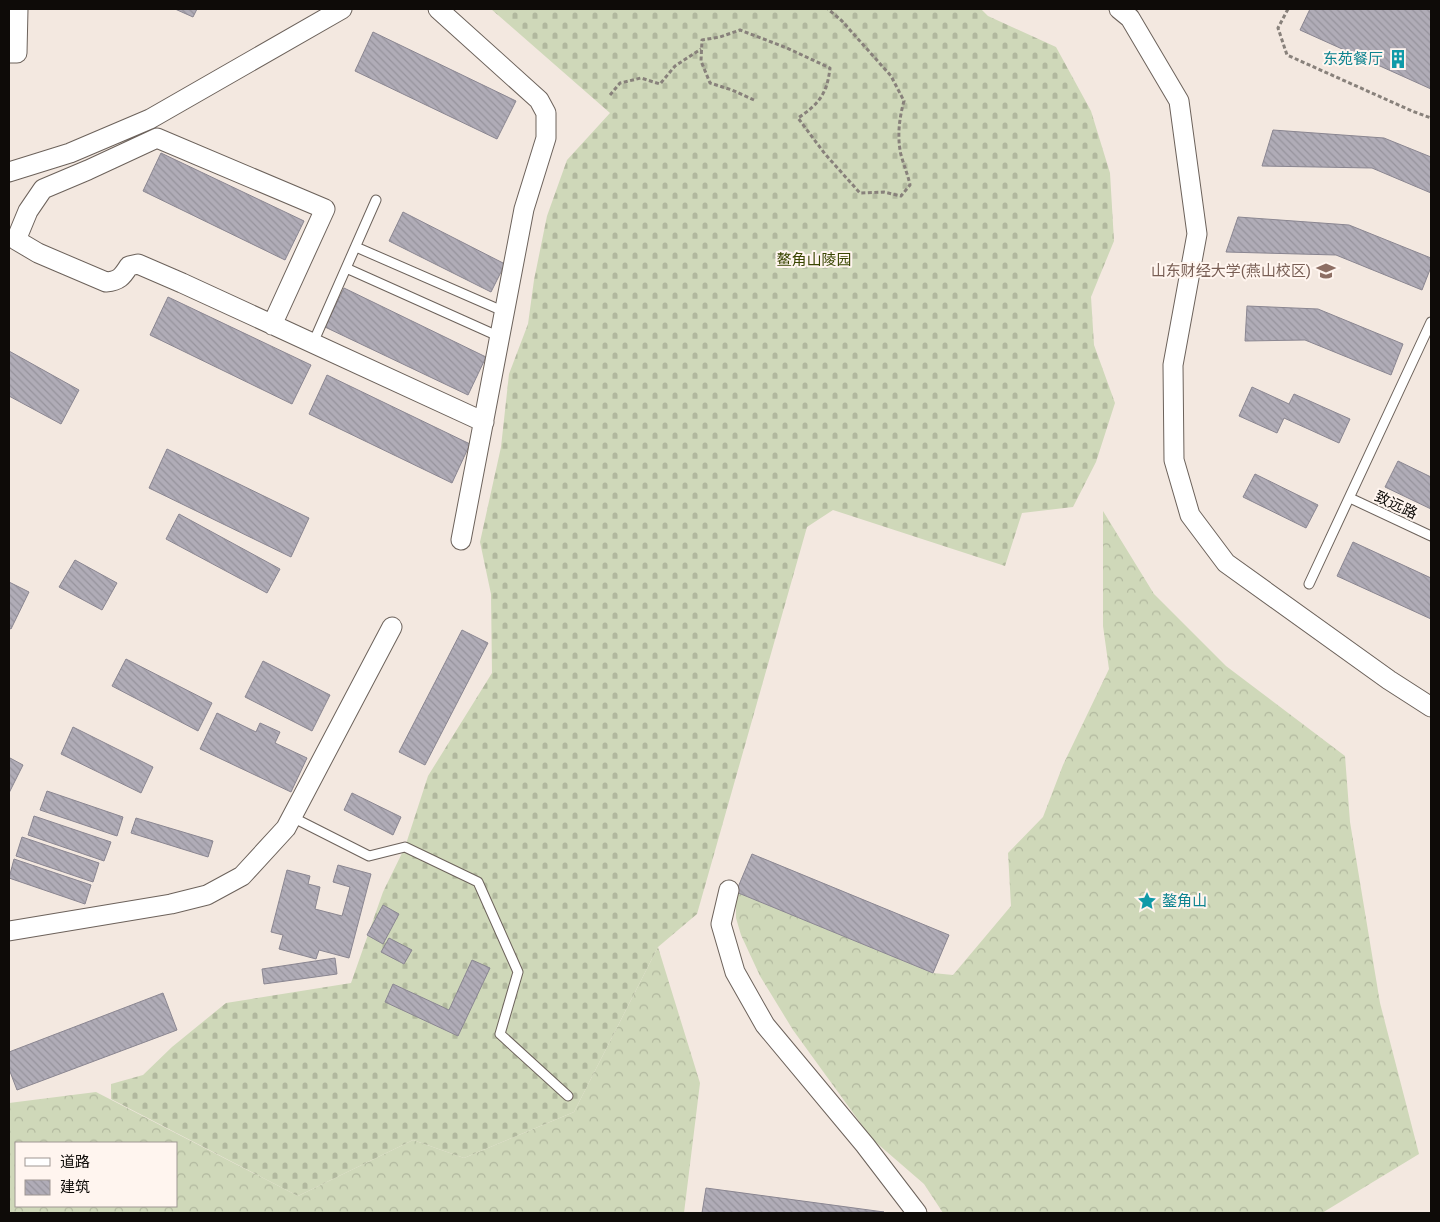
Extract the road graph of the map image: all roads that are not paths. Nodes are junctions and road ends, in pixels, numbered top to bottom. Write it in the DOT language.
graph roads {
  1 [pos="18,9"];
  2 [pos="342,9"];
  3 [pos="438,9"];
  4 [pos="1119,9"];
  5 [pos="9,53"];
  6 [pos="9,172"];
  7 [pos="376,200"];
  8 [pos="356,247"];
  9 [pos="346,268"];
  10 [pos="505,312"];
  11 [pos="1431,322"];
  12 [pos="272,325"];
  13 [pos="500,337"];
  14 [pos="313,343"];
  15 [pos="484,422"];
  16 [pos="1350,498"];
  17 [pos="1431,536"];
  18 [pos="461,540"];
  19 [pos="1309,584"];
  20 [pos="392,627"];
  21 [pos="1431,707"];
  22 [pos="292,818"];
  23 [pos="729,890"];
  24 [pos="9,931"];
  25 [pos="568,1096"];
  26 [pos="917,1213"];
  1 -- 5 [label="street"];
  2 -- 6 [label="street"];
  3 -- 10 [label="street"];
  4 -- 21 [label="street"];
  7 -- 8 [label="lane"];
  8 -- 9 [label="lane"];
  8 -- 10 [label="lane"];
  9 -- 13 [label="lane"];
  9 -- 14 [label="lane"];
  10 -- 13 [label="street"];
  11 -- 16 [label="lane"];
  12 -- 12 [label="street"];
  12 -- 14 [label="street"];
  13 -- 15 [label="street"];
  14 -- 15 [label="street"];
  15 -- 18 [label="street"];
  16 -- 17 [label="lane, 致远路"];
  16 -- 19 [label="lane"];
  20 -- 22 [label="street"];
  22 -- 24 [label="street"];
  22 -- 25 [label="lane"];
  23 -- 26 [label="street"];
}
